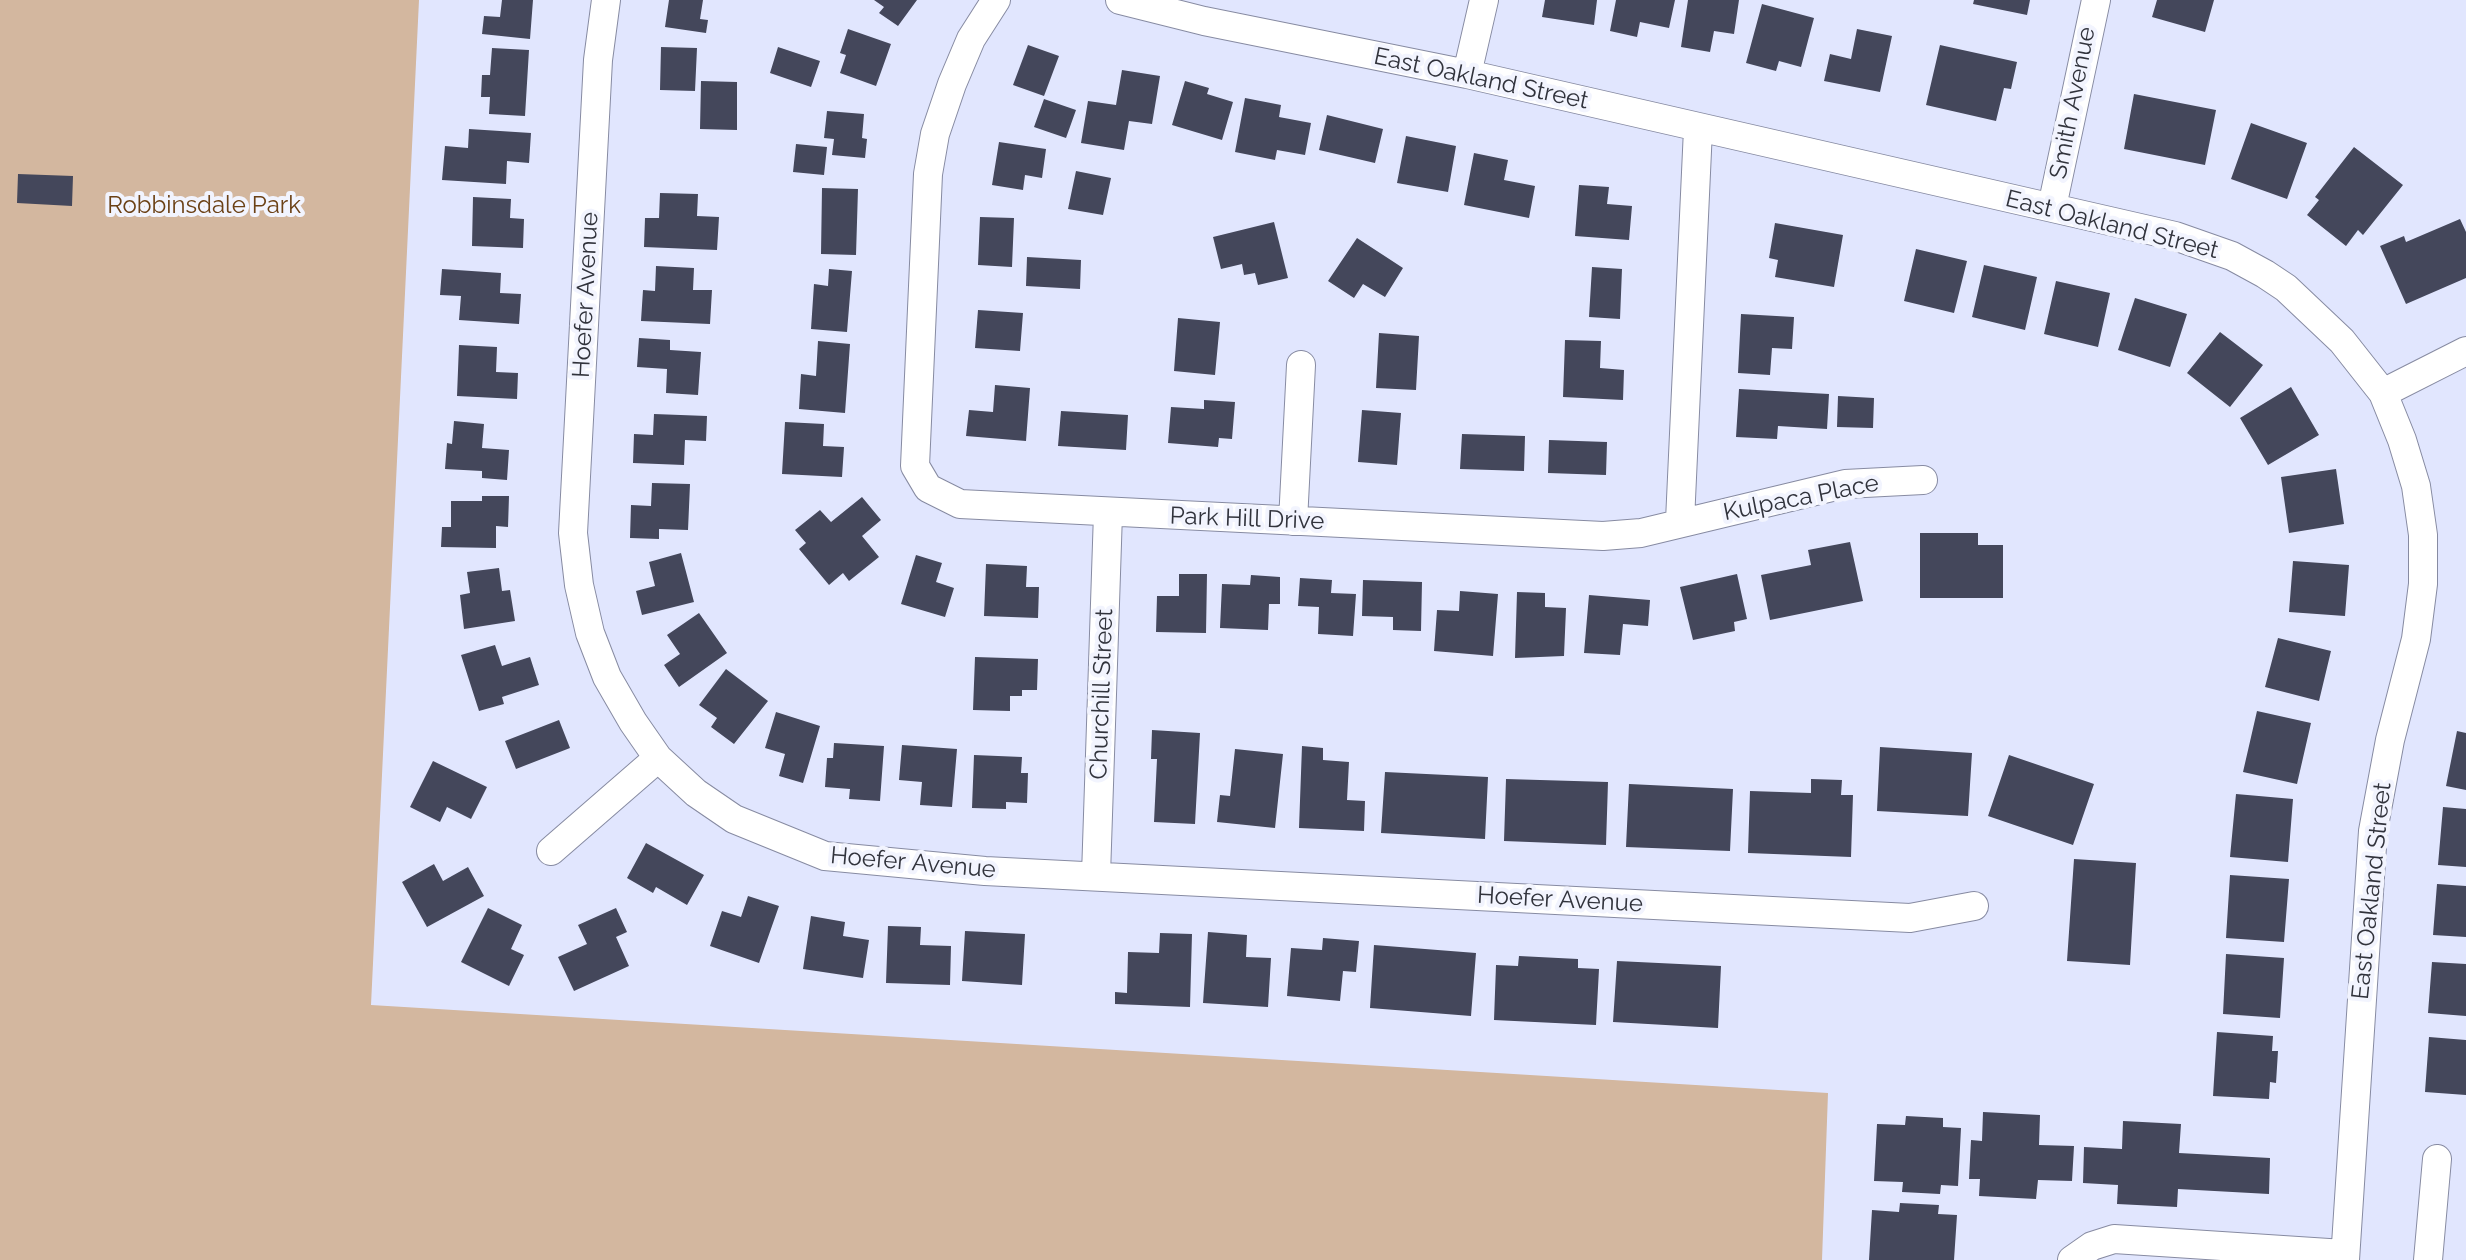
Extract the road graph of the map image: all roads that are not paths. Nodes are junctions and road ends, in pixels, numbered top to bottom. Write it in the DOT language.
graph roads {
  1 [pos="606,0"];
  2 [pos="996,0"];
  3 [pos="1120,0"];
  4 [pos="1484,0"];
  5 [pos="2096,0"];
  6 [pos="1467,74"];
  7 [pos="1698,129"];
  8 [pos="2052,207"];
  9 [pos="2466,351"];
  10 [pos="1301,365"];
  11 [pos="2383,393"];
  12 [pos="1923,480"];
  13 [pos="1108,513"];
  14 [pos="1293,521"];
  15 [pos="1680,521"];
  16 [pos="658,758"];
  17 [pos="551,851"];
  18 [pos="1096,875"];
  19 [pos="1974,906"];
  20 [pos="2437,1159"];
  21 [pos="2344,1257"];
  22 [pos="2072,1260"];
  23 [pos="2428,1260"];
  1 -- 16 [label="street, Hoefer Avenue"];
  2 -- 13 [label="street, Park Hill Drive"];
  3 -- 6 [label="street, East Oakland Street"];
  4 -- 6 [label="street"];
  5 -- 8 [label="street, Smith Avenue"];
  6 -- 7 [label="street, East Oakland Street"];
  7 -- 8 [label="street, East Oakland Street"];
  7 -- 15 [label="street"];
  8 -- 11 [label="street, East Oakland Street"];
  9 -- 11 [label="street"];
  10 -- 14 [label="street"];
  11 -- 21 [label="street, East Oakland Street"];
  12 -- 15 [label="street, Kulpaca Place"];
  13 -- 14 [label="street, Park Hill Drive"];
  13 -- 18 [label="street, Churchill Street"];
  14 -- 15 [label="street, Park Hill Drive"];
  16 -- 17 [label="street"];
  16 -- 18 [label="street, Hoefer Avenue"];
  18 -- 19 [label="street, Hoefer Avenue"];
  20 -- 23 [label="street"];
  21 -- 22 [label="street"];
}
